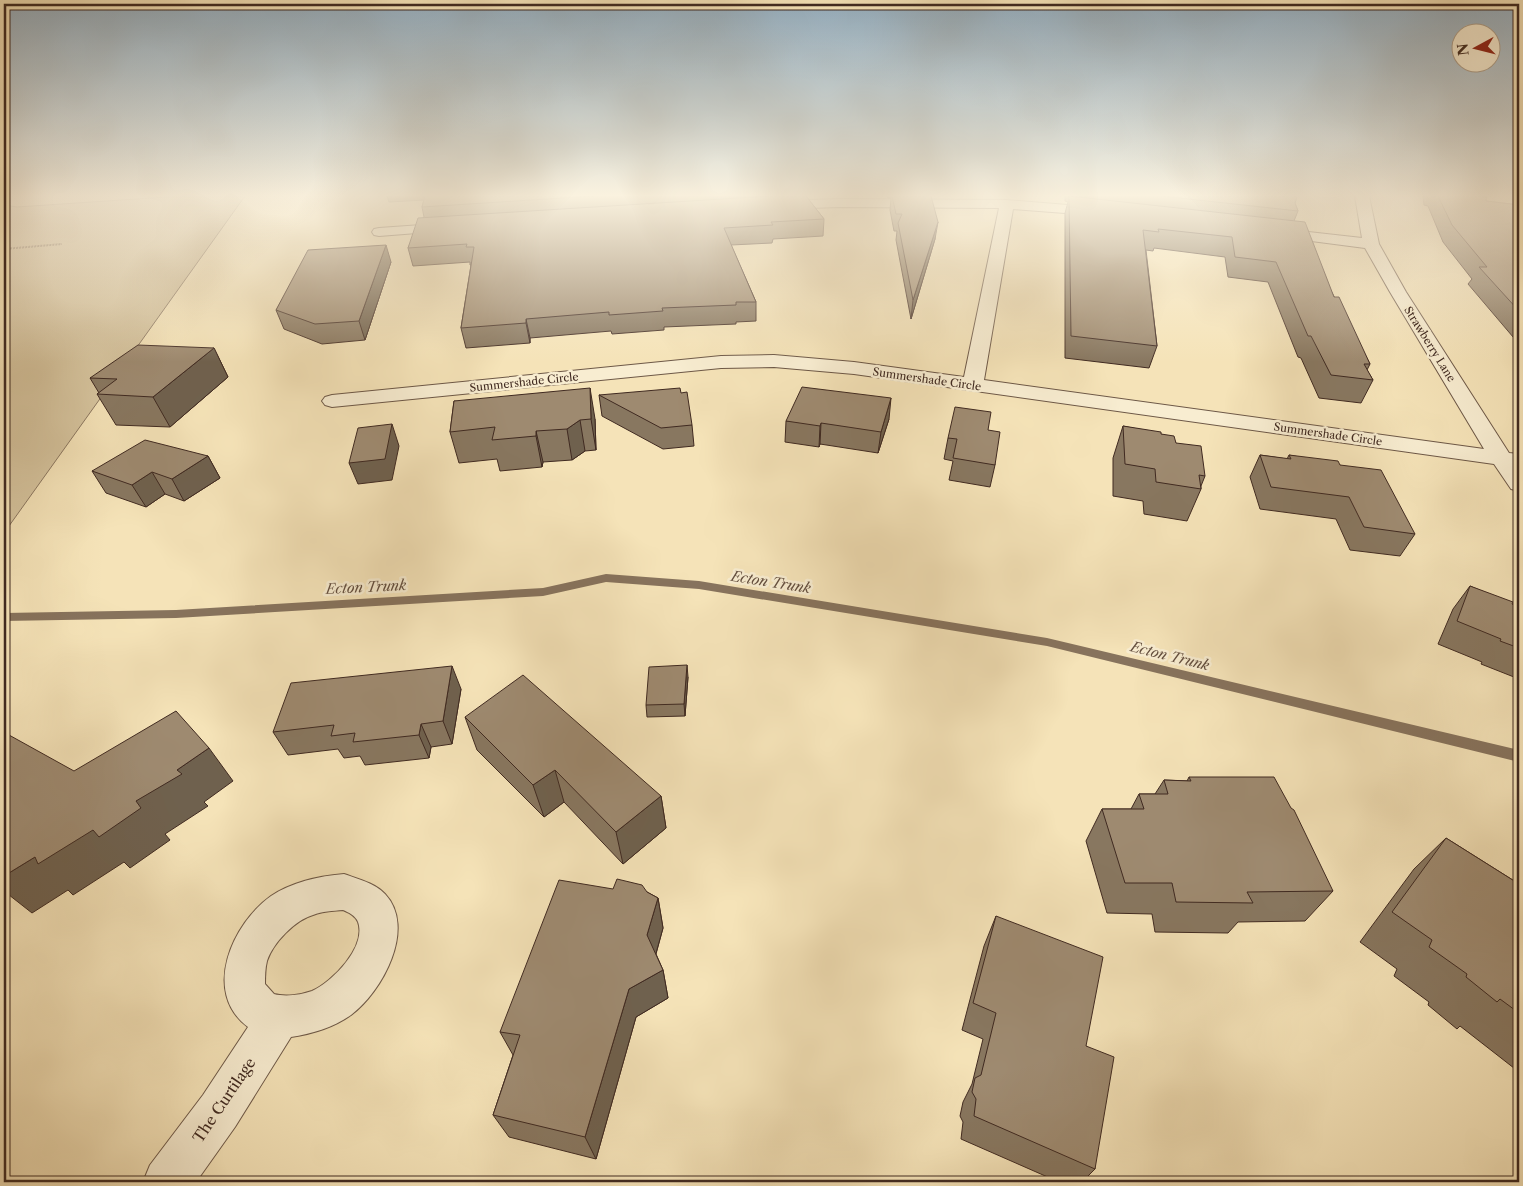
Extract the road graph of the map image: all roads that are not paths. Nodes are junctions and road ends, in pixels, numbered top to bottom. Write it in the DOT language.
graph roads {
  1 [pos="998,251"];
  2 [pos="1375,251"];
  3 [pos="973,385"];
  4 [pos="332,401"];
  5 [pos="1510,459"];
  6 [pos="1519,484"];
  7 [pos="278,1017"];
  8 [pos="168,1182"];
  1 -- 3 [label="street"];
  2 -- 5 [label="street, Strawberry Lane"];
  3 -- 4 [label="street, Summershade Circle"];
  3 -- 5 [label="street, Summershade Circle"];
  5 -- 6 [label="street, Strawberry Lane"];
  7 -- 8 [label="street, The Curtilage"];
}
